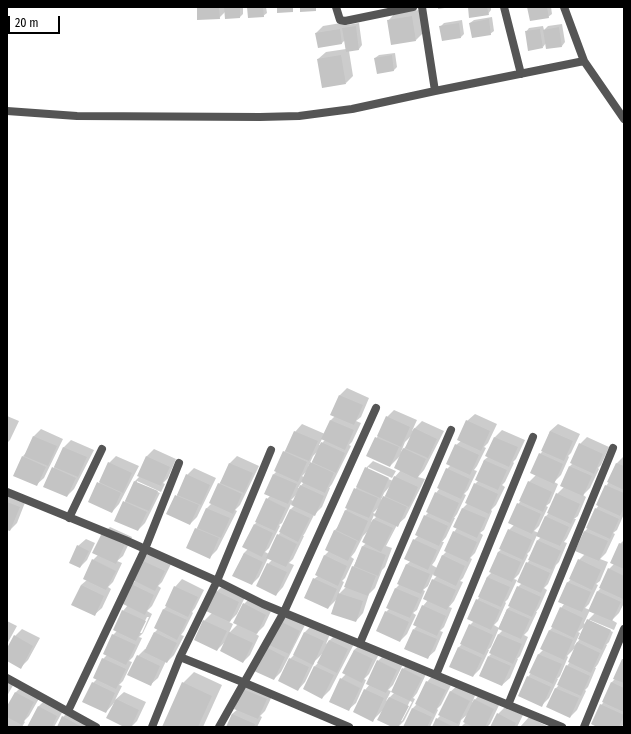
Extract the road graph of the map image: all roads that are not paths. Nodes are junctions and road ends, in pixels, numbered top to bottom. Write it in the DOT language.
graph roads {
  1 [pos="336,7"];
  2 [pos="413,7"];
  3 [pos="422,7"];
  4 [pos="504,7"];
  5 [pos="564,7"];
  6 [pos="584,61"];
  7 [pos="521,74"];
  8 [pos="435,91"];
  9 [pos="7,111"];
  10 [pos="624,119"];
  11 [pos="376,408"];
  12 [pos="451,430"];
  13 [pos="533,437"];
  14 [pos="613,448"];
  15 [pos="102,449"];
  16 [pos="270,450"];
  17 [pos="179,463"];
  18 [pos="7,492"];
  19 [pos="69,518"];
  20 [pos="145,549"];
  21 [pos="216,581"];
  22 [pos="284,612"];
  23 [pos="624,629"];
  24 [pos="360,643"];
  25 [pos="180,657"];
  26 [pos="436,675"];
  27 [pos="7,678"];
  28 [pos="245,683"];
  29 [pos="508,705"];
  30 [pos="68,711"];
  31 [pos="96,727"];
  32 [pos="152,727"];
  33 [pos="219,727"];
  34 [pos="349,727"];
  35 [pos="562,727"];
  36 [pos="584,727"];
  1 -- 2 [label="street"];
  3 -- 8 [label="street"];
  4 -- 7 [label="street"];
  5 -- 6 [label="street"];
  6 -- 7 [label="street"];
  6 -- 10 [label="street"];
  7 -- 8 [label="street"];
  8 -- 9 [label="street"];
  11 -- 22 [label="street"];
  12 -- 24 [label="street"];
  13 -- 26 [label="street"];
  14 -- 29 [label="street"];
  15 -- 19 [label="street"];
  16 -- 21 [label="street"];
  17 -- 20 [label="street"];
  18 -- 19 [label="street"];
  19 -- 20 [label="street"];
  20 -- 21 [label="street"];
  20 -- 30 [label="street"];
  21 -- 22 [label="street"];
  21 -- 25 [label="street"];
  22 -- 24 [label="street"];
  22 -- 28 [label="street"];
  23 -- 36 [label="street"];
  24 -- 26 [label="street"];
  25 -- 28 [label="street"];
  25 -- 32 [label="street"];
  26 -- 29 [label="street"];
  27 -- 30 [label="street"];
  28 -- 33 [label="street"];
  28 -- 34 [label="street"];
  29 -- 35 [label="street"];
  30 -- 31 [label="street"];
}
